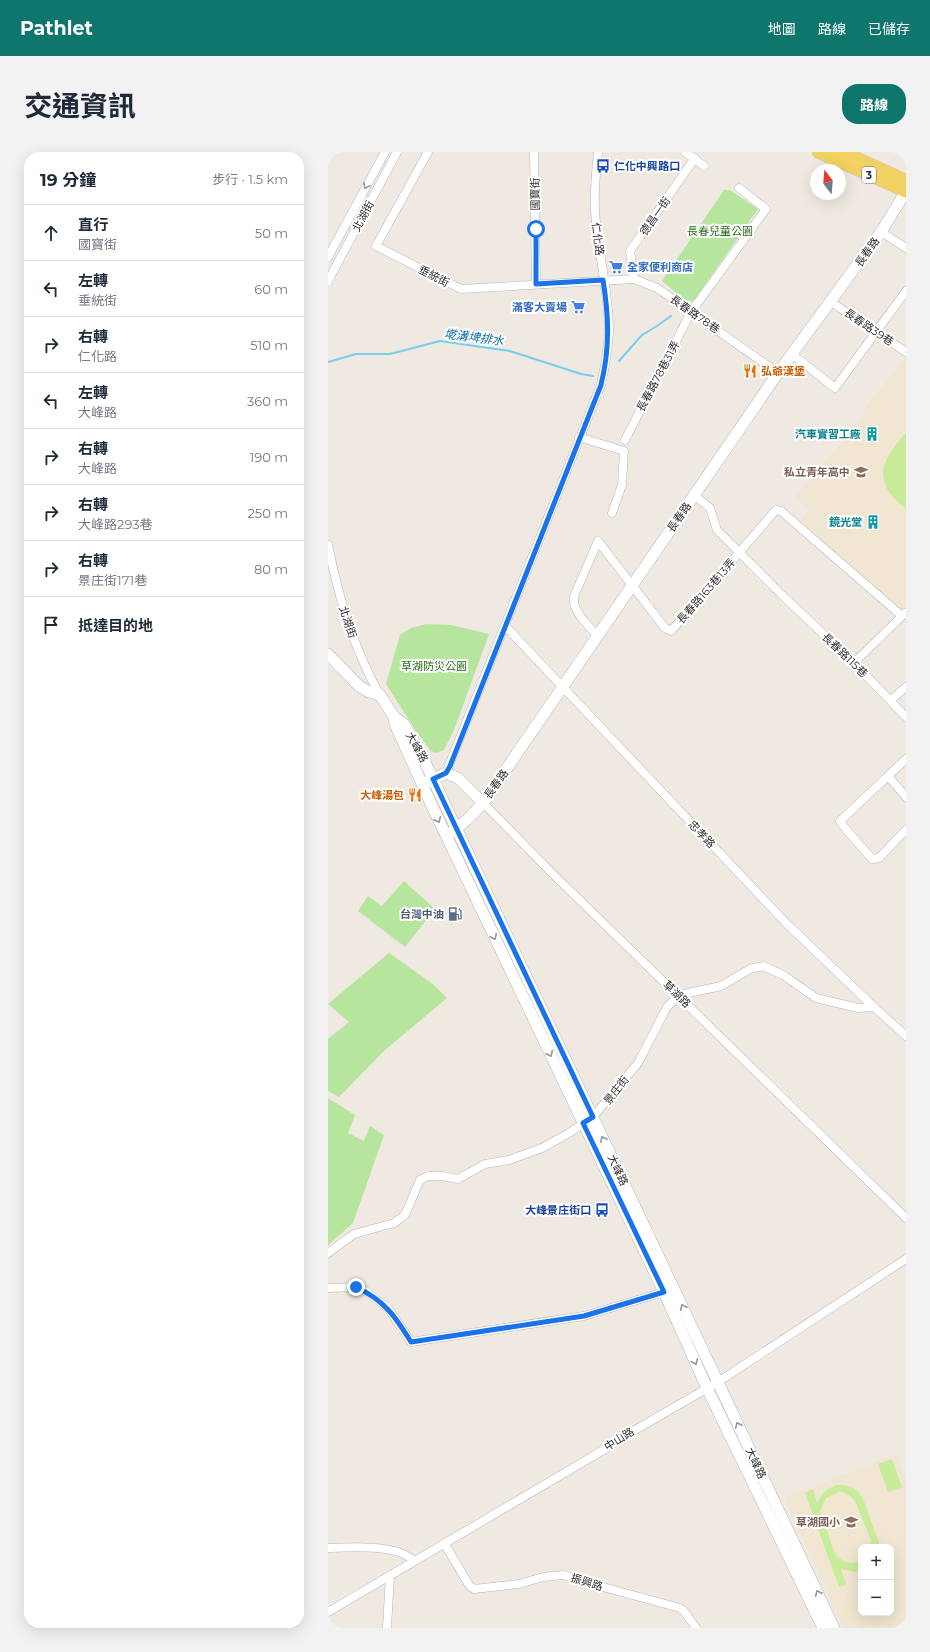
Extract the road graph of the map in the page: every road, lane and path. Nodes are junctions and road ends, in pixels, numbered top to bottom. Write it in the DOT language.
graph roads {
  1 [pos="385,152"];
  2 [pos="397,152"];
  3 [pos="428,152"];
  4 [pos="534,152"];
  5 [pos="598,152"];
  6 [pos="686,152"];
  7 [pos="819,152"];
  8 [pos="836,154"];
  9 [pos="695,158"];
  10 [pos="704,166"];
  11 [pos="906,181"];
  12 [pos="739,188"];
  13 [pos="906,191"];
  14 [pos="881,232"];
  15 [pos="906,248"];
  16 [pos="328,258"];
  17 [pos="634,279"];
  18 [pos="603,280"];
  19 [pos="328,281"];
  20 [pos="536,284"];
  21 [pos="906,291"];
  22 [pos="831,302"];
  23 [pos="692,312"];
  24 [pos="877,331"];
  25 [pos="906,352"];
  26 [pos="792,354"];
  27 [pos="778,373"];
  28 [pos="579,437"];
  29 [pos="625,445"];
  30 [pos="694,495"];
  31 [pos="612,514"];
  32 [pos="328,545"];
  33 [pos="740,552"];
  34 [pos="632,584"];
  35 [pos="904,614"];
  36 [pos="505,626"];
  37 [pos="598,636"];
  38 [pos="328,654"];
  39 [pos="854,663"];
  40 [pos="562,686"];
  41 [pos="906,687"];
  42 [pos="380,695"];
  43 [pos="891,700"];
  44 [pos="394,717"];
  45 [pos="906,717"];
  46 [pos="906,759"];
  47 [pos="446,773"];
  48 [pos="888,776"];
  49 [pos="433,779"];
  50 [pos="422,784"];
  51 [pos="906,797"];
  52 [pos="483,802"];
  53 [pos="456,829"];
  54 [pos="906,830"];
  55 [pos="446,836"];
  56 [pos="679,996"];
  57 [pos="874,1007"];
  58 [pos="906,1036"];
  59 [pos="593,1117"];
  60 [pos="583,1123"];
  61 [pos="906,1218"];
  62 [pos="328,1253"];
  63 [pos="906,1259"];
  64 [pos="328,1288"];
  65 [pos="664,1292"];
  66 [pos="718,1382"];
  67 [pos="707,1388"];
  68 [pos="444,1543"];
  69 [pos="328,1548"];
  70 [pos="413,1561"];
  71 [pos="390,1574"];
  72 [pos="328,1612"];
  73 [pos="387,1628"];
  74 [pos="696,1628"];
  75 [pos="823,1628"];
  76 [pos="834,1628"];
  1 -- 16 [label="street, one-way"];
  2 -- 19 [label="street, 北湖街"];
  3 -- 20 [label="street, 垂統街"];
  4 -- 20 [label="street, 國寶街"];
  5 -- 18 [label="street, 仁化路"];
  6 -- 9 [label="street"];
  7 -- 8 [label="main road, 3"];
  8 -- 11 [label="main road, 3"];
  8 -- 13 [label="main road, 3"];
  9 -- 10 [label="street"];
  9 -- 17 [label="street, 德昌一街"];
  12 -- 23 [label="street, 長春路78巷31弄"];
  13 -- 14 [label="street, 長春路"];
  14 -- 15 [label="street"];
  14 -- 22 [label="street, 長春路"];
  17 -- 18 [label="street, 長春路78巷"];
  17 -- 23 [label="street, 長春路78巷"];
  18 -- 20 [label="street, 垂統街"];
  18 -- 28 [label="street, 仁化路"];
  21 -- 24 [label="street"];
  22 -- 24 [label="street, 長春路39巷"];
  22 -- 26 [label="street, 長春路"];
  23 -- 27 [label="street, 長春路78巷"];
  23 -- 29 [label="street, 長春路78巷31弄"];
  24 -- 25 [label="street, 長春路39巷"];
  24 -- 26 [label="street"];
  26 -- 27 [label="street, 長春路"];
  27 -- 30 [label="street, 長春路"];
  28 -- 29 [label="street"];
  28 -- 36 [label="street, 仁化路"];
  29 -- 31 [label="street"];
  30 -- 33 [label="street, 長春路115巷"];
  30 -- 34 [label="street, 長春路"];
  32 -- 42 [label="street, 北湖街"];
  33 -- 34 [label="street, 長春路163巷13弄"];
  33 -- 35 [label="street, 長春路163巷13弄"];
  33 -- 39 [label="street, 長春路115巷"];
  34 -- 37 [label="street, 長春路"];
  34 -- 37 [label="street"];
  35 -- 39 [label="street"];
  36 -- 40 [label="street, 忠孝路"];
  36 -- 47 [label="street, 仁化路"];
  37 -- 40 [label="street, 長春路"];
  38 -- 42 [label="street"];
  39 -- 43 [label="street, 長春路115巷"];
  40 -- 52 [label="street, 長春路"];
  40 -- 57 [label="street, 忠孝路"];
  41 -- 43 [label="street"];
  42 -- 44 [label="street, 大峰路"];
  43 -- 45 [label="street, 長春路115巷"];
  44 -- 49 [label="street, 大峰路"];
  44 -- 50 [label="street, 大峰路"];
  46 -- 48 [label="street"];
  47 -- 49 [label="street"];
  47 -- 52 [label="street, 草湖路"];
  48 -- 51 [label="street"];
  48 -- 54 [label="street"];
  49 -- 50 [label="street"];
  49 -- 53 [label="street, 大峰路"];
  50 -- 55 [label="street, 大峰路, one-way"];
  52 -- 53 [label="street, 長春路"];
  52 -- 56 [label="street, 草湖路"];
  53 -- 55 [label="street, 長春路"];
  53 -- 59 [label="street, 大峰路"];
  55 -- 60 [label="street, 大峰路, one-way"];
  56 -- 57 [label="street"];
  56 -- 59 [label="street, 景庄街"];
  56 -- 61 [label="street, 草湖路"];
  57 -- 58 [label="street, 忠孝路"];
  59 -- 60 [label="street, 景庄街"];
  66 -- 59 [label="street, 大峰路, one-way"];
  60 -- 62 [label="street, 景庄街"];
  60 -- 65 [label="street, 大峰路"];
  63 -- 66 [label="street, 中山路"];
  64 -- 65 [label="street"];
  65 -- 67 [label="street, 大峰路, one-way"];
  66 -- 67 [label="street, 中山路"];
  76 -- 66 [label="street, 大峰路, one-way"];
  67 -- 68 [label="street, 中山路"];
  67 -- 75 [label="street, 大峰路"];
  68 -- 70 [label="street, 中山路"];
  68 -- 74 [label="street, 振興路"];
  69 -- 70 [label="street"];
  70 -- 71 [label="street, 中山路"];
  71 -- 72 [label="street, 中山路"];
  71 -- 73 [label="street"];
}
